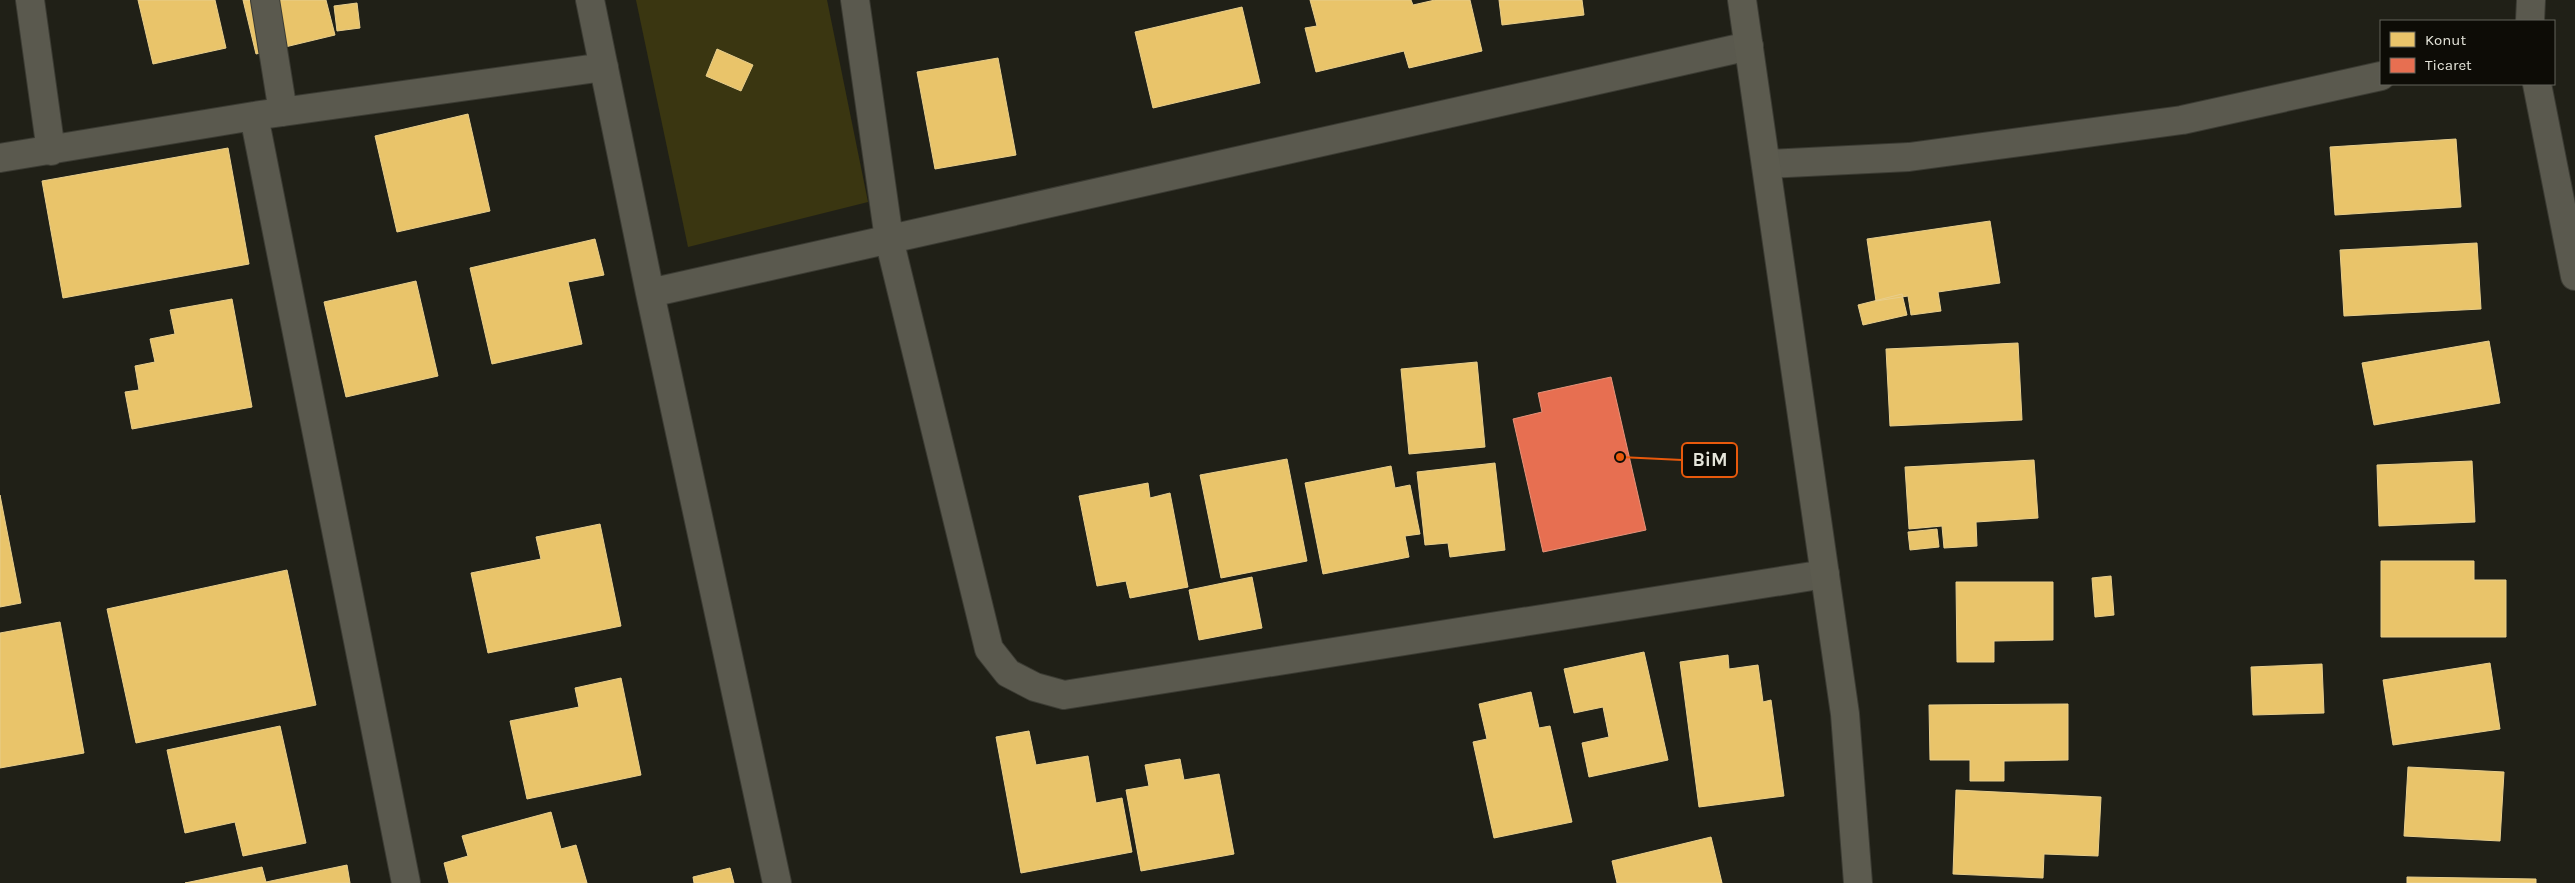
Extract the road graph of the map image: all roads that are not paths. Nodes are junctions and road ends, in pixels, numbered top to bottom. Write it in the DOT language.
graph roads {
  1 [pos="30,0"];
  2 [pos="265,0"];
  3 [pos="590,0"];
  4 [pos="855,0"];
  5 [pos="1742,0"];
  6 [pos="2531,0"];
  7 [pos="2530,20"];
  8 [pos="1749,46"];
  9 [pos="604,67"];
  10 [pos="2380,76"];
  11 [pos="2537,85"];
  12 [pos="283,112"];
  13 [pos="254,116"];
  14 [pos="51,151"];
  15 [pos="0,158"];
  16 [pos="1766,164"];
  17 [pos="889,239"];
  18 [pos="2575,276"];
  19 [pos="650,293"];
  20 [pos="1825,574"];
  21 [pos="406,883"];
  22 [pos="777,883"];
  23 [pos="1858,883"];
  1 -- 14 [label="street"];
  2 -- 12 [label="street"];
  3 -- 9 [label="street"];
  4 -- 17 [label="street"];
  5 -- 8 [label="street"];
  6 -- 7 [label="street"];
  8 -- 16 [label="street"];
  8 -- 17 [label="street"];
  9 -- 12 [label="street"];
  9 -- 19 [label="street"];
  10 -- 16 [label="street"];
  11 -- 18 [label="street"];
  12 -- 13 [label="street"];
  13 -- 14 [label="street"];
  13 -- 21 [label="street"];
  14 -- 15 [label="street"];
  16 -- 20 [label="street"];
  17 -- 19 [label="street"];
  17 -- 20 [label="street"];
  19 -- 22 [label="street"];
  20 -- 23 [label="street"];
}
